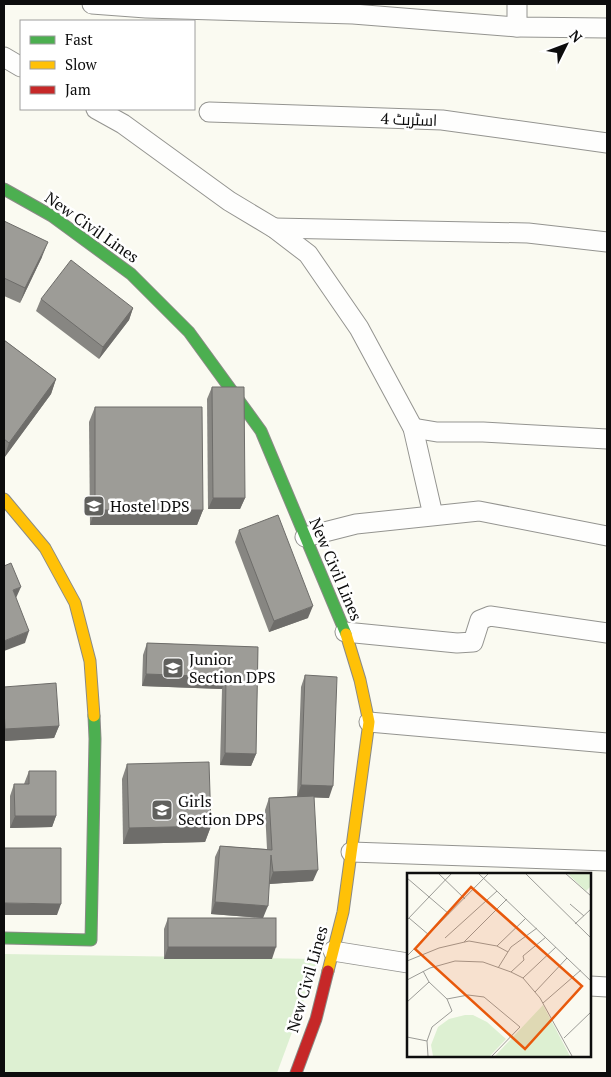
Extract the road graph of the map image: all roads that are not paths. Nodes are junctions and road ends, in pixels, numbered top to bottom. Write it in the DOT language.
graph roads {
  1 [pos="92,4"];
  2 [pos="517,4"];
  3 [pos="146,6"];
  4 [pos="353,9"];
  5 [pos="517,27"];
  6 [pos="607,28"];
  7 [pos="4,58"];
  8 [pos="20,66"];
  9 [pos="98,110"];
  10 [pos="209,112"];
  11 [pos="607,143"];
  12 [pos="4,189"];
  13 [pos="274,228"];
  14 [pos="607,242"];
  15 [pos="412,428"];
  16 [pos="607,439"];
  17 [pos="4,499"];
  18 [pos="433,515"];
  19 [pos="607,536"];
  20 [pos="305,537"];
  21 [pos="345,632"];
  22 [pos="607,633"];
  23 [pos="369,722"];
  24 [pos="607,743"];
  25 [pos="351,852"];
  26 [pos="607,861"];
  27 [pos="4,938"];
  28 [pos="333,951"];
  29 [pos="407,963"];
  30 [pos="591,986"];
  31 [pos="607,987"];
  32 [pos="296,1073"];
  1 -- 3 [label="street"];
  2 -- 5 [label="street"];
  3 -- 4 [label="street"];
  4 -- 5 [label="street"];
  5 -- 6 [label="street"];
  7 -- 8 [label="street"];
  9 -- 13 [label="street"];
  10 -- 11 [label="street, اسٹریٹ 4"];
  12 -- 20 [label="street, New Civil Lines"];
  13 -- 14 [label="street"];
  13 -- 15 [label="street"];
  15 -- 16 [label="street"];
  15 -- 18 [label="street"];
  17 -- 27 [label="street"];
  18 -- 19 [label="street"];
  18 -- 20 [label="street"];
  20 -- 21 [label="street, New Civil Lines"];
  21 -- 22 [label="street"];
  21 -- 23 [label="street, New Civil Lines"];
  23 -- 24 [label="street"];
  23 -- 25 [label="street, New Civil Lines"];
  25 -- 26 [label="street"];
  25 -- 28 [label="street, New Civil Lines"];
  28 -- 29 [label="street"];
  28 -- 32 [label="street, New Civil Lines"];
  30 -- 31 [label="street"];
}
